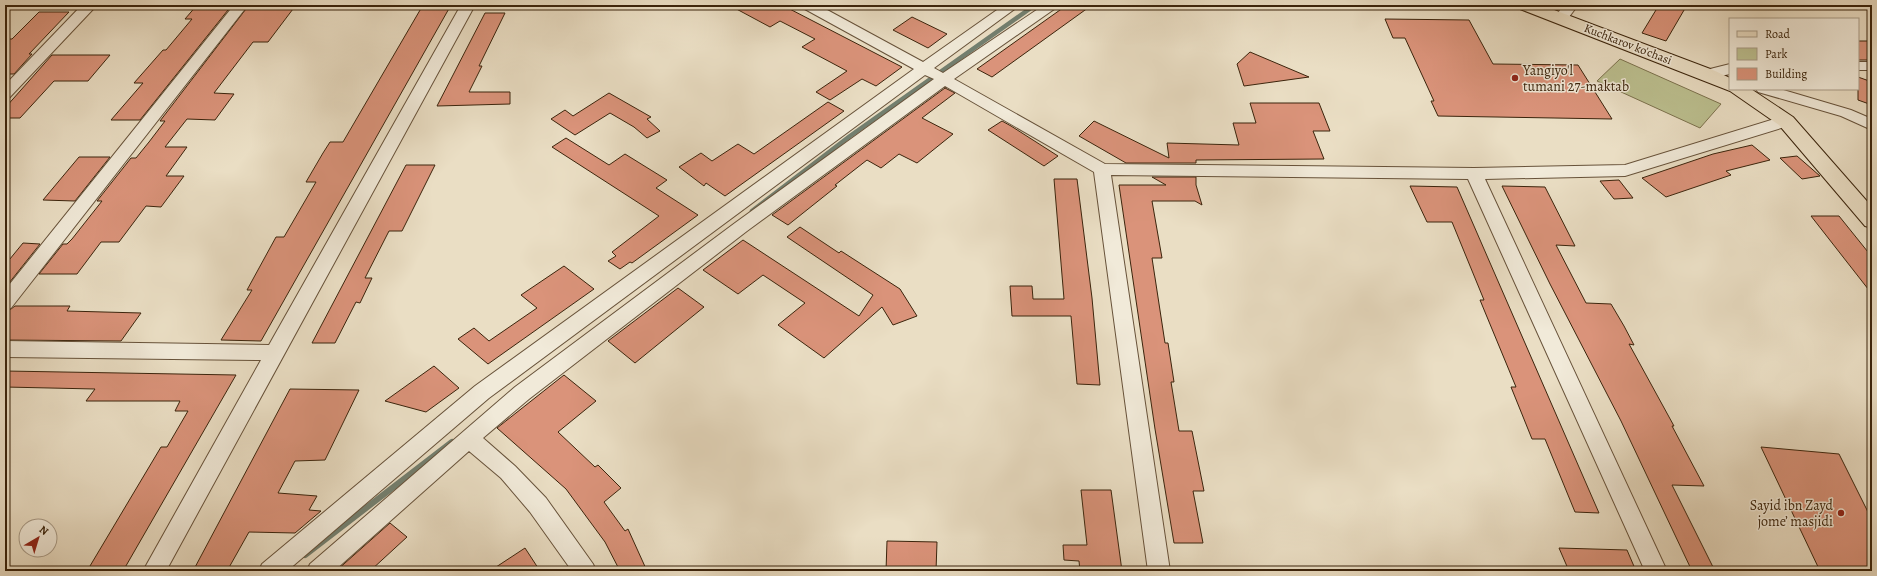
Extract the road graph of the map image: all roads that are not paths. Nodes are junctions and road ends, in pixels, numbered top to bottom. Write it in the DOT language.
graph roads {
  1 [pos="90,5"];
  2 [pos="240,5"];
  3 [pos="468,5"];
  4 [pos="808,5"];
  5 [pos="1013,5"];
  6 [pos="1053,5"];
  7 [pos="1526,5"];
  8 [pos="1566,12"];
  9 [pos="1859,66"];
  10 [pos="1872,66"];
  11 [pos="925,68"];
  12 [pos="1729,69"];
  13 [pos="1707,74"];
  14 [pos="943,78"];
  15 [pos="1729,80"];
  16 [pos="1729,85"];
  17 [pos="1740,90"];
  18 [pos="1766,90"];
  19 [pos="5,94"];
  20 [pos="1786,121"];
  21 [pos="1872,124"];
  22 [pos="1102,169"];
  23 [pos="1474,174"];
  24 [pos="1872,221"];
  25 [pos="5,303"];
  26 [pos="5,349"];
  27 [pos="275,353"];
  28 [pos="469,438"];
  29 [pos="154,571"];
  30 [pos="270,571"];
  31 [pos="318,571"];
  32 [pos="585,571"];
  33 [pos="1159,571"];
  34 [pos="1656,571"];
  1 -- 19 [label="street"];
  2 -- 25 [label="street"];
  3 -- 27 [label="street"];
  4 -- 11 [label="street"];
  5 -- 11 [label="street"];
  6 -- 14 [label="street"];
  7 -- 8 [label="main road, Kuchkarov ko'chasi"];
  8 -- 13 [label="main road, Kuchkarov ko'chasi"];
  9 -- 10 [label="street"];
  11 -- 14 [label="street"];
  11 -- 30 [label="street"];
  12 -- 13 [label="street"];
  13 -- 15 [label="street, Kuchkarov ko'chasi"];
  13 -- 16 [label="main road"];
  14 -- 22 [label="street"];
  14 -- 28 [label="street"];
  17 -- 20 [label="main road"];
  18 -- 21 [label="street"];
  20 -- 23 [label="street"];
  20 -- 24 [label="main road"];
  22 -- 23 [label="street"];
  22 -- 33 [label="street"];
  23 -- 34 [label="street"];
  26 -- 27 [label="street"];
  27 -- 29 [label="street"];
  28 -- 31 [label="street"];
  28 -- 32 [label="street"];
}
